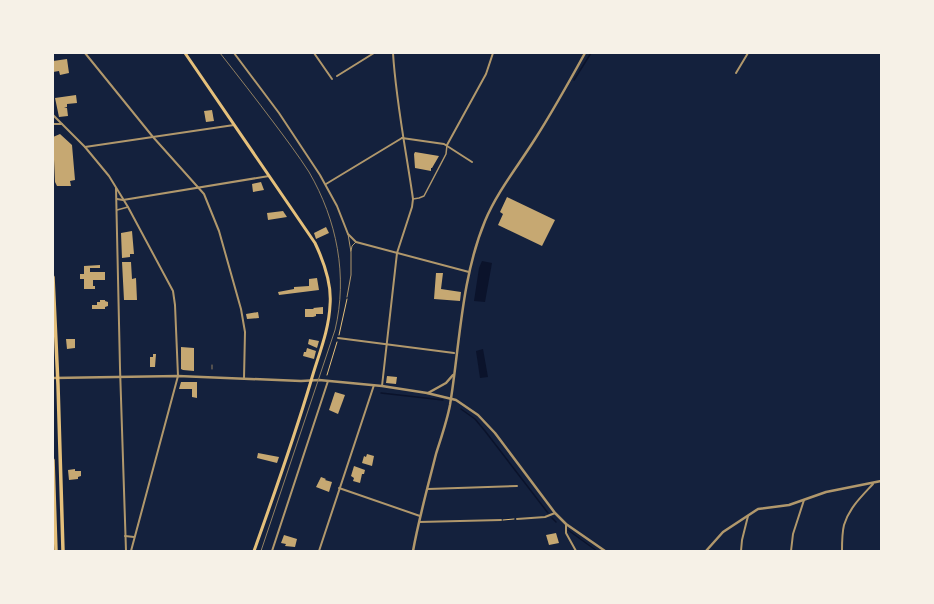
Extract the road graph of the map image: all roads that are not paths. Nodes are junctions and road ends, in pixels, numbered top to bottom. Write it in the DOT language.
graph roads {
  1 [pos="85,53"];
  2 [pos="185,53"];
  3 [pos="234,53"];
  4 [pos="314,53"];
  5 [pos="374,53"];
  6 [pos="392,53"];
  7 [pos="493,53"];
  8 [pos="585,53"];
  9 [pos="748,53"];
  10 [pos="736,73"];
  11 [pos="337,76"];
  12 [pos="332,79"];
  13 [pos="53,115"];
  14 [pos="53,124"];
  15 [pos="62,124"];
  16 [pos="234,125"];
  17 [pos="153,137"];
  18 [pos="402,138"];
  19 [pos="447,145"];
  20 [pos="85,147"];
  21 [pos="472,162"];
  22 [pos="269,176"];
  23 [pos="326,184"];
  24 [pos="116,187"];
  25 [pos="199,187"];
  26 [pos="413,198"];
  27 [pos="117,199"];
  28 [pos="123,200"];
  29 [pos="128,207"];
  30 [pos="117,210"];
  31 [pos="348,234"];
  32 [pos="356,242"];
  33 [pos="351,252"];
  34 [pos="397,253"];
  35 [pos="469,272"];
  36 [pos="53,277"];
  37 [pos="347,297"];
  38 [pos="338,338"];
  39 [pos="386,344"];
  40 [pos="454,353"];
  41 [pos="453,374"];
  42 [pos="178,376"];
  43 [pos="120,377"];
  44 [pos="55,378"];
  45 [pos="244,378"];
  46 [pos="311,381"];
  47 [pos="328,381"];
  48 [pos="374,385"];
  49 [pos="382,386"];
  50 [pos="427,393"];
  51 [pos="450,398"];
  52 [pos="53,460"];
  53 [pos="54,479"];
  54 [pos="881,481"];
  55 [pos="873,484"];
  56 [pos="517,486"];
  57 [pos="339,488"];
  58 [pos="428,489"];
  59 [pos="804,500"];
  60 [pos="555,513"];
  61 [pos="748,515"];
  62 [pos="420,516"];
  63 [pos="517,519"];
  64 [pos="501,520"];
  65 [pos="419,522"];
  66 [pos="566,524"];
  67 [pos="125,536"];
  68 [pos="134,538"];
  69 [pos="56,551"];
  70 [pos="63,551"];
  71 [pos="126,551"];
  72 [pos="131,551"];
  73 [pos="254,551"];
  74 [pos="272,551"];
  75 [pos="319,551"];
  76 [pos="413,551"];
  77 [pos="576,551"];
  78 [pos="605,551"];
  79 [pos="706,551"];
  80 [pos="741,551"];
  81 [pos="791,551"];
  82 [pos="842,551"];
  1 -- 17 [label="street"];
  2 -- 16 [label="main road"];
  3 -- 23 [label="street"];
  4 -- 12 [label="street"];
  5 -- 11 [label="street"];
  6 -- 18 [label="street"];
  7 -- 19 [label="street"];
  8 -- 35 [label="street"];
  9 -- 10 [label="street"];
  13 -- 15 [label="street"];
  14 -- 15 [label="street"];
  15 -- 20 [label="street"];
  16 -- 17 [label="street"];
  16 -- 22 [label="main road"];
  17 -- 20 [label="street"];
  17 -- 25 [label="street"];
  18 -- 19 [label="street"];
  18 -- 23 [label="street"];
  18 -- 26 [label="street"];
  19 -- 21 [label="street"];
  19 -- 26 [label="street"];
  20 -- 24 [label="street"];
  22 -- 25 [label="street"];
  22 -- 46 [label="main road"];
  23 -- 31 [label="street"];
  24 -- 27 [label="street"];
  24 -- 28 [label="street"];
  25 -- 28 [label="street"];
  25 -- 45 [label="street"];
  26 -- 34 [label="street"];
  27 -- 28 [label="street"];
  27 -- 30 [label="street"];
  28 -- 29 [label="street"];
  29 -- 30 [label="street"];
  29 -- 42 [label="street"];
  30 -- 43 [label="street"];
  31 -- 32 [label="street"];
  31 -- 33 [label="lane"];
  32 -- 33 [label="lane"];
  32 -- 34 [label="street"];
  33 -- 37 [label="lane"];
  34 -- 35 [label="street"];
  34 -- 39 [label="street"];
  35 -- 41 [label="street"];
  36 -- 44 [label="main road"];
  38 -- 39 [label="street"];
  39 -- 40 [label="street"];
  39 -- 49 [label="street"];
  41 -- 50 [label="street"];
  41 -- 51 [label="street"];
  42 -- 43 [label="street"];
  42 -- 45 [label="street"];
  42 -- 68 [label="street"];
  43 -- 44 [label="street"];
  43 -- 67 [label="street"];
  44 -- 70 [label="main road"];
  45 -- 46 [label="street"];
  46 -- 47 [label="street"];
  46 -- 73 [label="main road"];
  47 -- 48 [label="street"];
  47 -- 74 [label="street"];
  48 -- 49 [label="street"];
  48 -- 57 [label="street"];
  49 -- 50 [label="street"];
  50 -- 51 [label="street"];
  51 -- 58 [label="street"];
  51 -- 60 [label="street"];
  52 -- 53 [label="main road"];
  53 -- 69 [label="main road"];
  54 -- 55 [label="street"];
  55 -- 59 [label="street"];
  55 -- 82 [label="street"];
  56 -- 58 [label="street"];
  57 -- 62 [label="street"];
  57 -- 75 [label="street"];
  58 -- 62 [label="street"];
  59 -- 61 [label="street"];
  59 -- 81 [label="street"];
  60 -- 63 [label="street"];
  60 -- 66 [label="street"];
  61 -- 79 [label="street"];
  61 -- 80 [label="street"];
  62 -- 65 [label="street"];
  64 -- 65 [label="street"];
  65 -- 76 [label="street"];
  66 -- 77 [label="street"];
  66 -- 78 [label="street"];
  67 -- 68 [label="street"];
  67 -- 71 [label="street"];
  68 -- 72 [label="street"];
}
